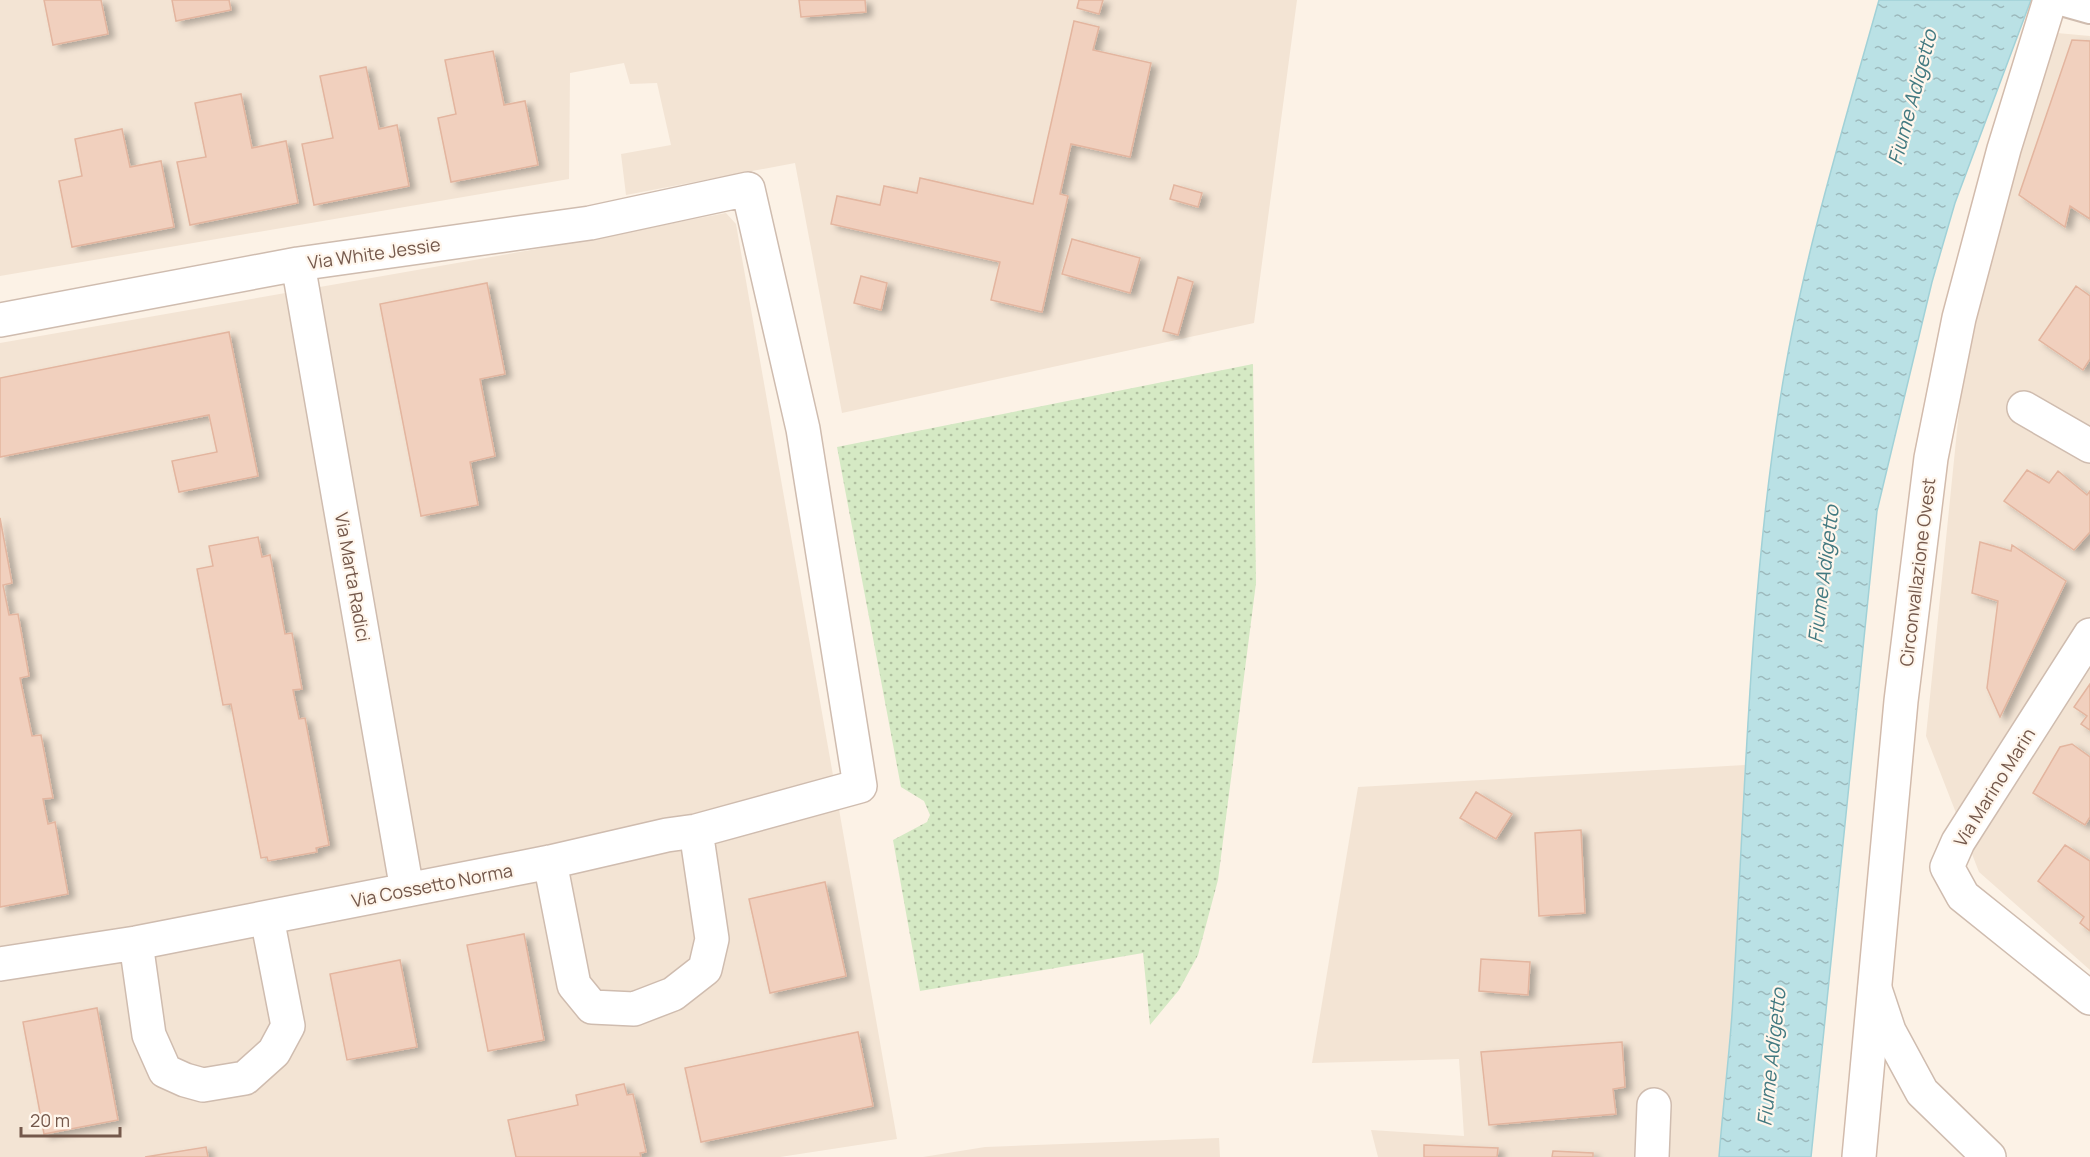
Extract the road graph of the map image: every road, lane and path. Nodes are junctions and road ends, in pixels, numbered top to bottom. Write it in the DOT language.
graph roads {
  1 [pos="2050,0"];
  2 [pos="2058,0"];
  3 [pos="2090,9"];
  4 [pos="298,264"];
  5 [pos="0,320"];
  6 [pos="2024,408"];
  7 [pos="2090,446"];
  8 [pos="2090,635"];
  9 [pos="860,786"];
  10 [pos="696,831"];
  11 [pos="550,862"];
  12 [pos="407,890"];
  13 [pos="267,918"];
  14 [pos="135,943"];
  15 [pos="0,964"];
  16 [pos="1875,989"];
  17 [pos="2090,998"];
  18 [pos="1654,1105"];
  19 [pos="1652,1157"];
  20 [pos="1859,1157"];
  21 [pos="1990,1157"];
  1 -- 16 [label="street, Circonvallazione Ovest"];
  2 -- 3 [label="street"];
  4 -- 5 [label="street, Via White Jessie"];
  4 -- 9 [label="street, Via White Jessie"];
  4 -- 12 [label="street, Via Marta Radici"];
  6 -- 7 [label="street"];
  8 -- 17 [label="street, Via Marino Marin"];
  9 -- 10 [label="street, Via Cossetto Norma"];
  10 -- 11 [label="street, Via Cossetto Norma"];
  10 -- 11 [label="street"];
  11 -- 12 [label="street, Via Cossetto Norma"];
  12 -- 13 [label="street, Via Cossetto Norma"];
  13 -- 14 [label="street, Via Cossetto Norma"];
  13 -- 14 [label="street"];
  14 -- 15 [label="street, Via Cossetto Norma"];
  16 -- 20 [label="street, Circonvallazione Ovest"];
  16 -- 21 [label="street"];
  18 -- 19 [label="street"];
}
